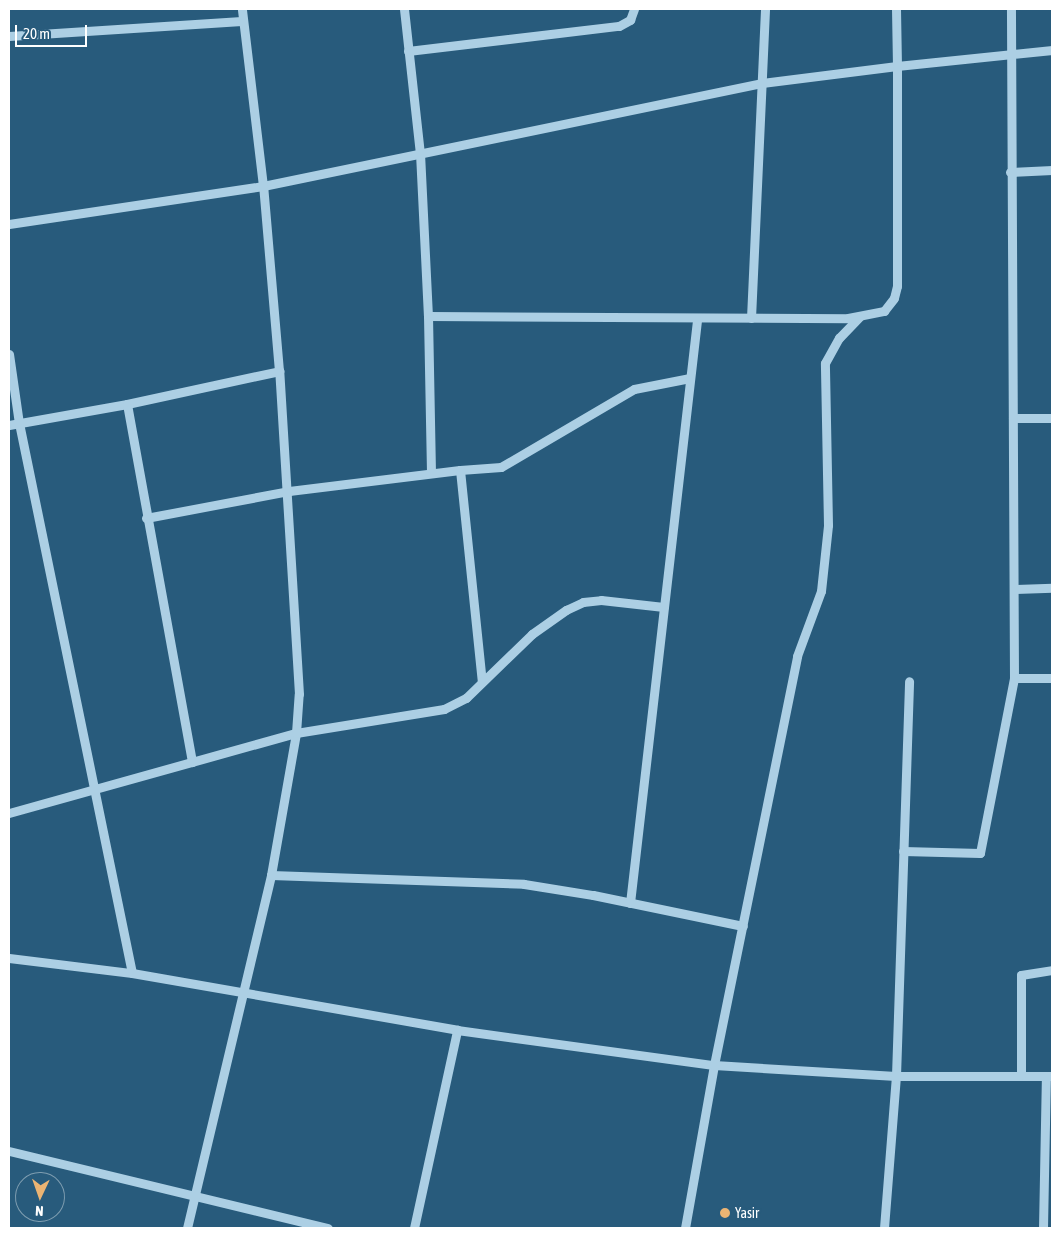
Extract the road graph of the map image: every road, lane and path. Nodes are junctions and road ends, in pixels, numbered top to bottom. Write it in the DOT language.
graph roads {
  1 [pos="242,9"];
  2 [pos="404,9"];
  3 [pos="634,9"];
  4 [pos="765,9"];
  5 [pos="896,9"];
  6 [pos="1011,9"];
  7 [pos="242,20"];
  8 [pos="9,36"];
  9 [pos="1052,50"];
  10 [pos="408,51"];
  11 [pos="1012,52"];
  12 [pos="897,66"];
  13 [pos="762,83"];
  14 [pos="420,153"];
  15 [pos="1052,170"];
  16 [pos="1010,172"];
  17 [pos="263,186"];
  18 [pos="9,224"];
  19 [pos="428,316"];
  20 [pos="860,316"];
  21 [pos="751,318"];
  22 [pos="697,320"];
  23 [pos="9,354"];
  24 [pos="279,370"];
  25 [pos="690,378"];
  26 [pos="127,404"];
  27 [pos="1013,418"];
  28 [pos="1052,418"];
  29 [pos="19,423"];
  30 [pos="9,425"];
  31 [pos="460,470"];
  32 [pos="431,472"];
  33 [pos="289,492"];
  34 [pos="146,518"];
  35 [pos="1052,588"];
  36 [pos="1014,589"];
  37 [pos="664,607"];
  38 [pos="1014,678"];
  39 [pos="1052,678"];
  40 [pos="909,681"];
  41 [pos="482,682"];
  42 [pos="296,733"];
  43 [pos="192,762"];
  44 [pos="96,787"];
  45 [pos="9,812"];
  46 [pos="903,851"];
  47 [pos="271,875"];
  48 [pos="630,903"];
  49 [pos="743,926"];
  50 [pos="9,958"];
  51 [pos="1052,970"];
  52 [pos="132,973"];
  53 [pos="243,994"];
  54 [pos="457,1030"];
  55 [pos="714,1065"];
  56 [pos="1021,1075"];
  57 [pos="896,1076"];
  58 [pos="1049,1076"];
  59 [pos="9,1151"];
  60 [pos="193,1197"];
  61 [pos="187,1228"];
  62 [pos="328,1228"];
  63 [pos="414,1228"];
  64 [pos="684,1228"];
  65 [pos="884,1228"];
  66 [pos="1043,1228"];
  1 -- 7 [label="street"];
  2 -- 10 [label="street"];
  3 -- 10 [label="street"];
  4 -- 13 [label="street"];
  5 -- 12 [label="street"];
  6 -- 11 [label="street"];
  7 -- 8 [label="street"];
  7 -- 17 [label="street"];
  9 -- 11 [label="street"];
  10 -- 14 [label="street"];
  11 -- 12 [label="street"];
  11 -- 16 [label="street"];
  12 -- 13 [label="street"];
  12 -- 20 [label="street"];
  13 -- 14 [label="street"];
  13 -- 21 [label="street"];
  14 -- 17 [label="street"];
  14 -- 19 [label="street"];
  15 -- 16 [label="street"];
  16 -- 27 [label="street"];
  17 -- 18 [label="street"];
  17 -- 24 [label="street"];
  19 -- 22 [label="street"];
  19 -- 32 [label="street"];
  20 -- 21 [label="street"];
  20 -- 49 [label="street"];
  21 -- 22 [label="street"];
  22 -- 25 [label="street"];
  23 -- 29 [label="street"];
  24 -- 26 [label="street"];
  24 -- 33 [label="street"];
  25 -- 31 [label="street"];
  25 -- 37 [label="street"];
  26 -- 29 [label="street"];
  26 -- 34 [label="street"];
  27 -- 28 [label="street"];
  27 -- 36 [label="street"];
  29 -- 30 [label="street"];
  29 -- 44 [label="street"];
  31 -- 32 [label="street"];
  31 -- 41 [label="street"];
  32 -- 33 [label="street"];
  33 -- 34 [label="street"];
  33 -- 42 [label="street"];
  34 -- 43 [label="street"];
  35 -- 36 [label="street"];
  36 -- 38 [label="street"];
  37 -- 41 [label="street"];
  37 -- 48 [label="street"];
  38 -- 39 [label="street"];
  38 -- 46 [label="street"];
  40 -- 46 [label="street"];
  41 -- 42 [label="street"];
  42 -- 43 [label="street"];
  42 -- 47 [label="street"];
  43 -- 44 [label="street"];
  44 -- 45 [label="street"];
  44 -- 52 [label="street"];
  46 -- 57 [label="street"];
  47 -- 48 [label="street"];
  47 -- 53 [label="street"];
  48 -- 49 [label="street"];
  49 -- 55 [label="street"];
  50 -- 52 [label="street"];
  51 -- 56 [label="street"];
  52 -- 53 [label="street"];
  53 -- 54 [label="street"];
  53 -- 60 [label="street"];
  54 -- 55 [label="street"];
  54 -- 63 [label="street"];
  55 -- 57 [label="street"];
  55 -- 64 [label="street"];
  56 -- 57 [label="street"];
  56 -- 58 [label="street"];
  57 -- 65 [label="street"];
  58 -- 66 [label="street"];
  59 -- 60 [label="street"];
  60 -- 61 [label="street"];
  60 -- 62 [label="street"];
}
